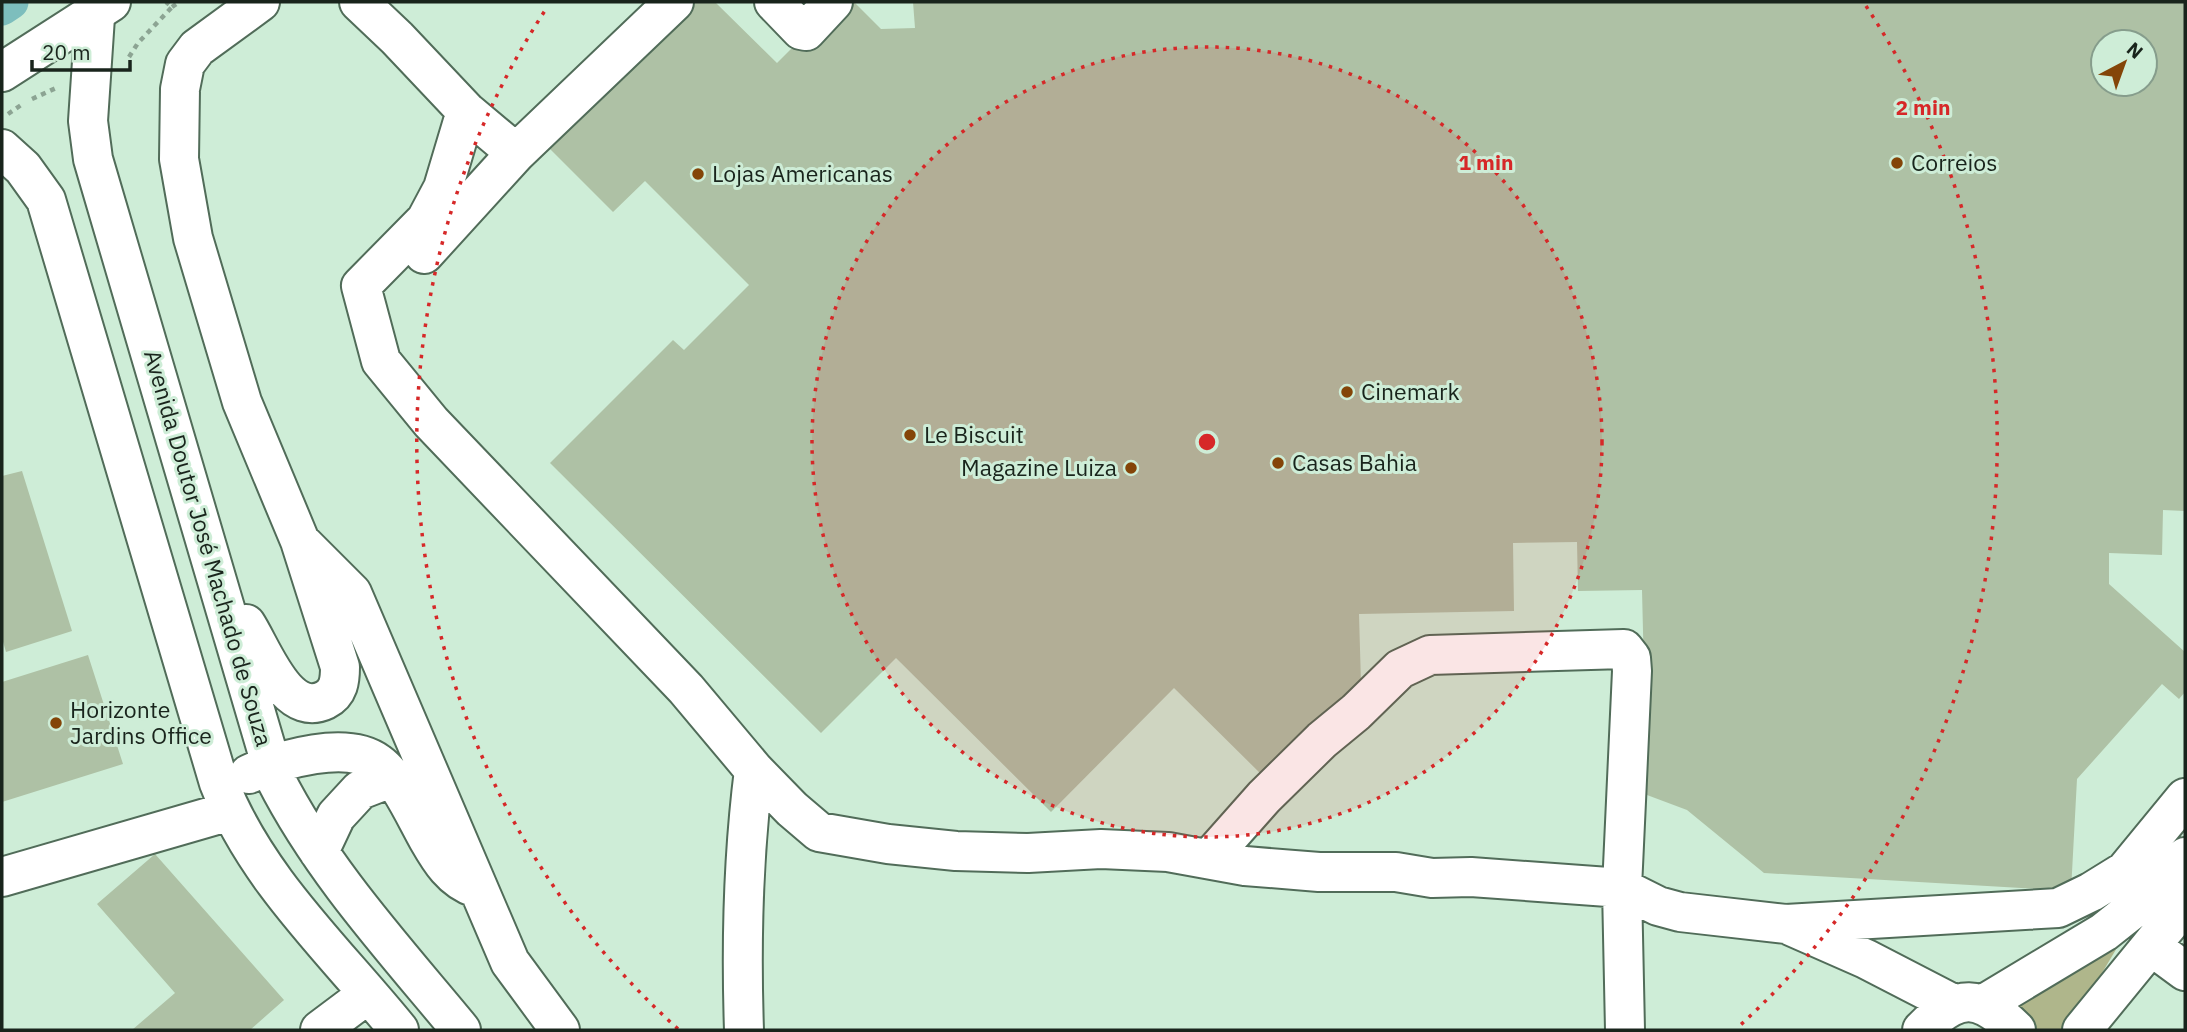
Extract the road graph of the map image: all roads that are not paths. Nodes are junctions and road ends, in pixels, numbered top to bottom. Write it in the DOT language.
graph roads {
  1 [pos="260,2"];
  2 [pos="359,2"];
  3 [pos="674,2"];
  4 [pos="774,2"];
  5 [pos="832,2"];
  6 [pos="101,5"];
  7 [pos="2,72"];
  8 [pos="466,111"];
  9 [pos="2,149"];
  10 [pos="516,153"];
  11 [pos="369,314"];
  12 [pos="300,541"];
  13 [pos="218,582"];
  14 [pos="271,764"];
  15 [pos="754,770"];
  16 [pos="391,778"];
  17 [pos="224,797"];
  18 [pos="2185,798"];
  19 [pos="319,852"];
  20 [pos="2185,857"];
  21 [pos="1209,859"];
  22 [pos="2,877"];
  23 [pos="1622,888"];
  24 [pos="481,889"];
  25 [pos="2185,904"];
  26 [pos="1786,924"];
  27 [pos="2151,946"];
  28 [pos="2185,971"];
  29 [pos="368,994"];
  30 [pos="1969,1004"];
  31 [pos="395,1029"];
  32 [pos="320,1030"];
  33 [pos="461,1030"];
  34 [pos="560,1030"];
  35 [pos="744,1030"];
  36 [pos="1625,1030"];
  37 [pos="1922,1030"];
  38 [pos="2016,1030"];
  39 [pos="2082,1030"];
  1 -- 12 [label="street"];
  2 -- 8 [label="street"];
  3 -- 10 [label="street"];
  4 -- 5 [label="street"];
  6 -- 7 [label="street"];
  6 -- 13 [label="street, Avenida Doutor José Machado de Souza"];
  8 -- 10 [label="street"];
  8 -- 11 [label="street"];
  9 -- 17 [label="street"];
  10 -- 11 [label="street"];
  11 -- 15 [label="street"];
  12 -- 13 [label="street"];
  12 -- 24 [label="street"];
  13 -- 14 [label="street, Avenida Doutor José Machado de Souza"];
  14 -- 16 [label="street"];
  14 -- 17 [label="street"];
  14 -- 19 [label="street, Avenida Doutor José Machado de Souza"];
  15 -- 21 [label="street"];
  15 -- 35 [label="street"];
  16 -- 19 [label="street"];
  16 -- 24 [label="street"];
  17 -- 22 [label="street"];
  17 -- 29 [label="street"];
  18 -- 26 [label="street"];
  19 -- 33 [label="street, Avenida Doutor José Machado de Souza"];
  20 -- 30 [label="street"];
  21 -- 23 [label="street"];
  21 -- 23 [label="street"];
  23 -- 26 [label="street"];
  23 -- 36 [label="street"];
  24 -- 34 [label="street"];
  25 -- 27 [label="street"];
  26 -- 30 [label="street"];
  27 -- 28 [label="street"];
  27 -- 39 [label="street"];
  29 -- 31 [label="street"];
  29 -- 32 [label="street"];
  30 -- 37 [label="street"];
  30 -- 38 [label="street"];
}
